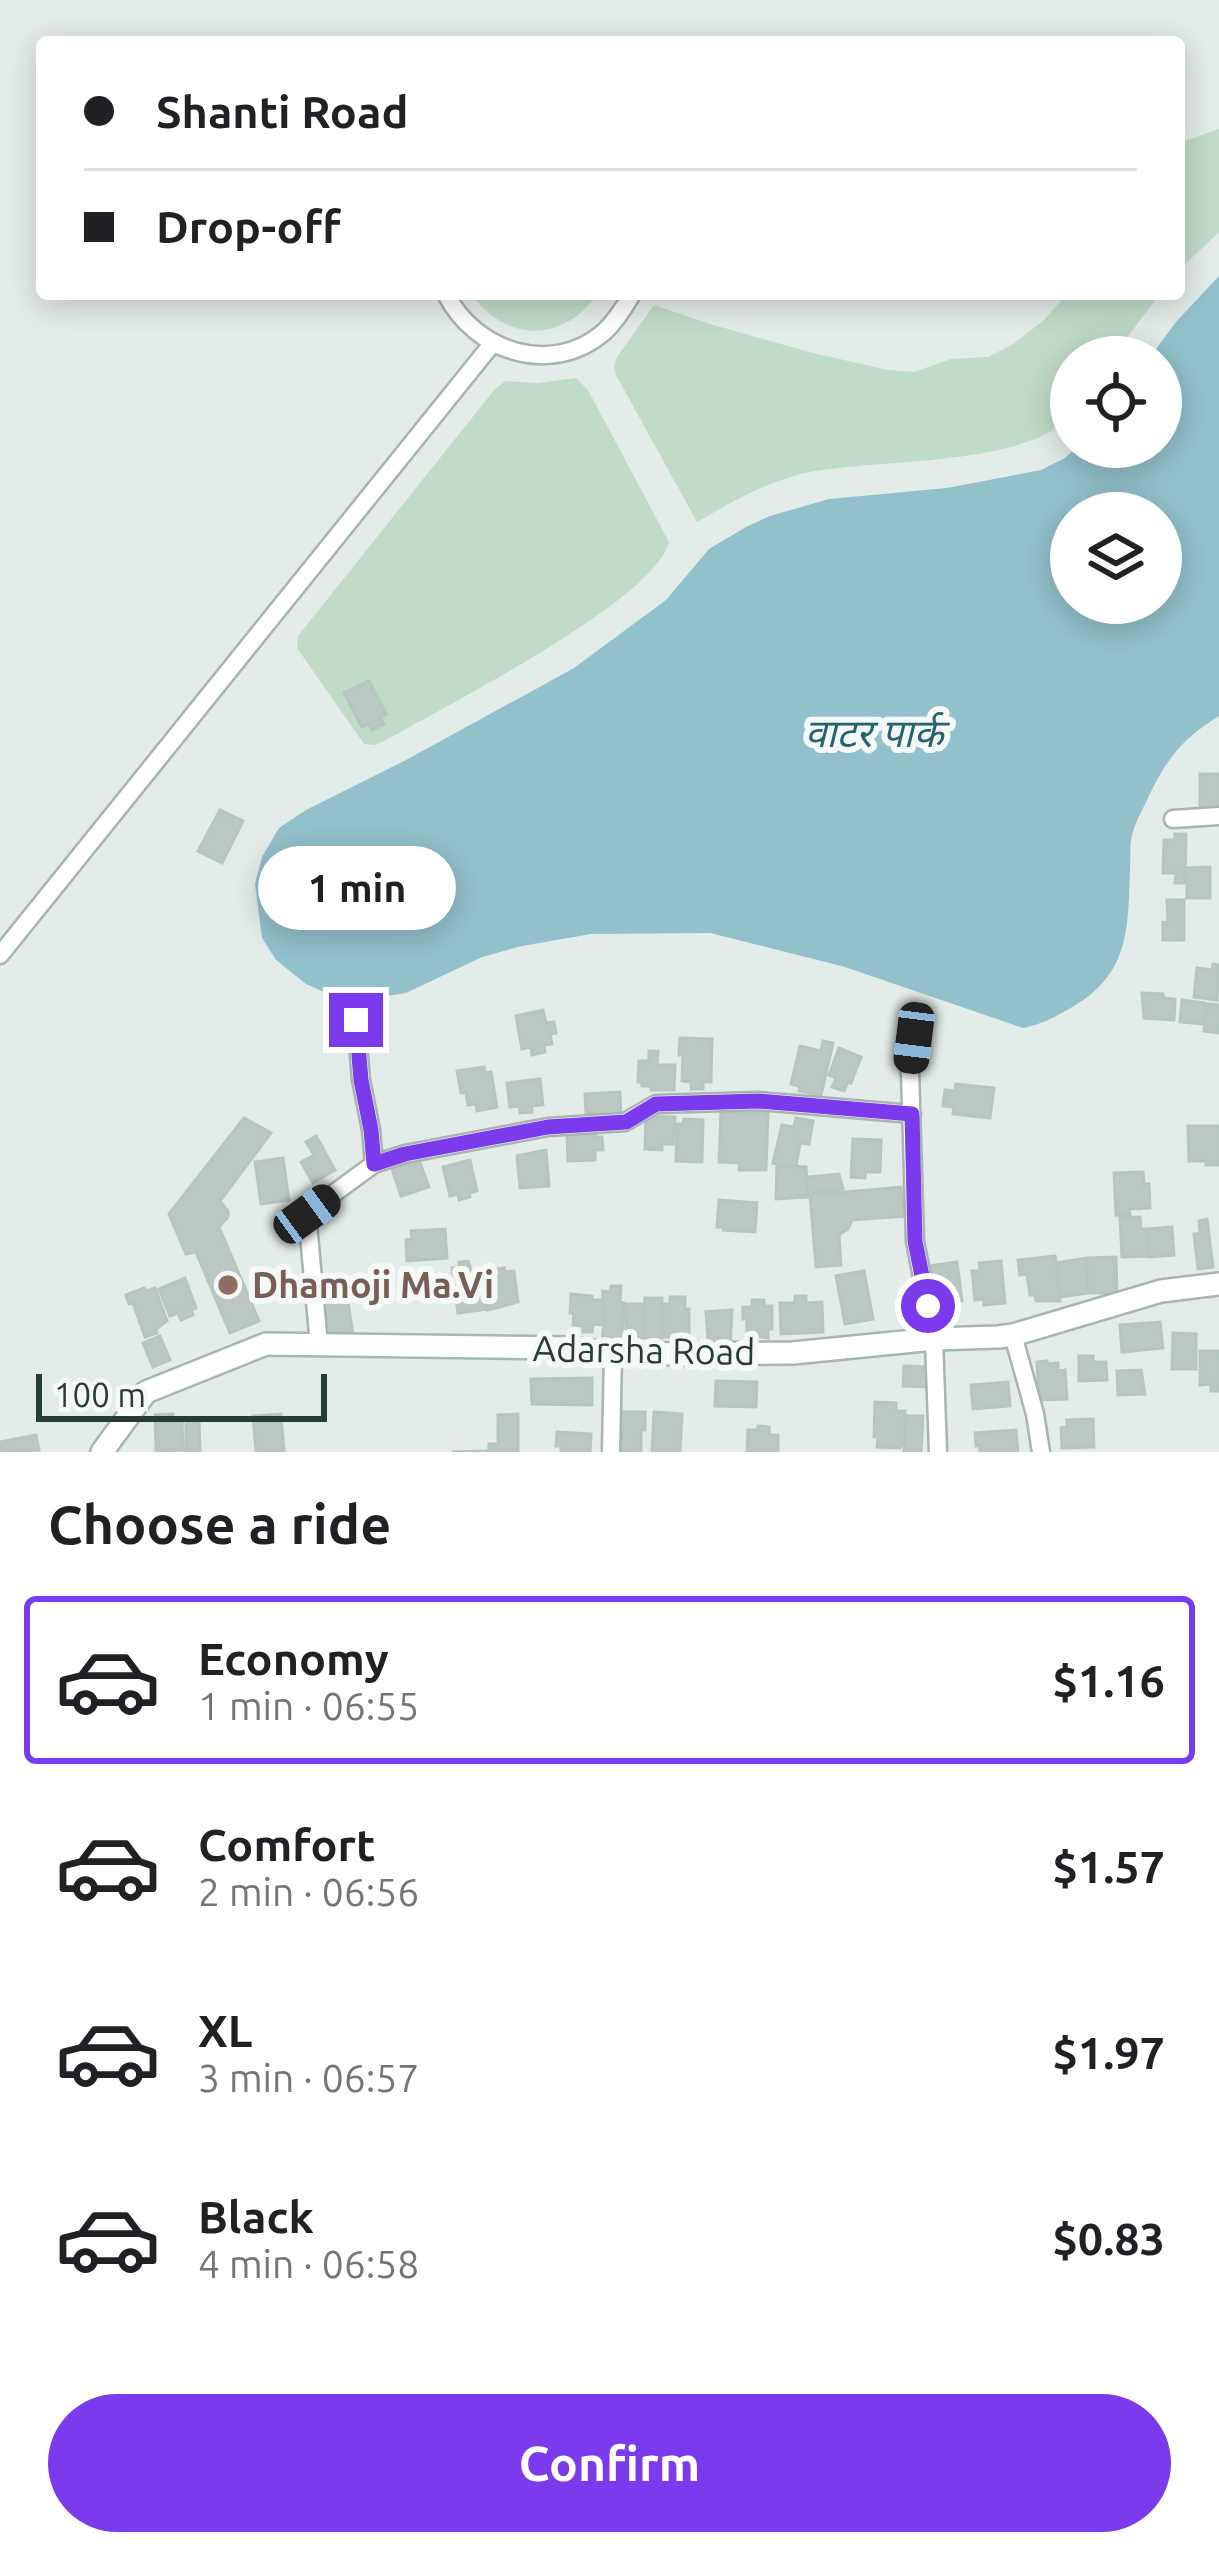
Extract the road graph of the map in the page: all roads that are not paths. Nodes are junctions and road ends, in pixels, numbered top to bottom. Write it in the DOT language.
graph roads {
  1 [pos="450,300"];
  2 [pos="628,300"];
  3 [pos="492,344"];
  4 [pos="1219,816"];
  5 [pos="1173,819"];
  6 [pos="0,956"];
  7 [pos="356,1020"];
  8 [pos="923,1020"];
  9 [pos="912,1114"];
  10 [pos="374,1164"];
  11 [pos="1219,1284"];
  12 [pos="1013,1335"];
  13 [pos="934,1339"];
  14 [pos="320,1345"];
  15 [pos="613,1354"];
  16 [pos="102,1452"];
  17 [pos="611,1452"];
  18 [pos="938,1452"];
  19 [pos="1041,1452"];
  1 -- 3 [label="street"];
  2 -- 3 [label="street"];
  3 -- 6 [label="street"];
  4 -- 5 [label="street"];
  7 -- 10 [label="street"];
  8 -- 9 [label="street"];
  9 -- 10 [label="street"];
  9 -- 13 [label="street"];
  10 -- 14 [label="street"];
  11 -- 12 [label="main road, Adarsha Road"];
  12 -- 13 [label="main road, Adarsha Road"];
  12 -- 19 [label="street"];
  13 -- 15 [label="main road, Adarsha Road"];
  13 -- 18 [label="street"];
  14 -- 15 [label="main road, Adarsha Road"];
  14 -- 16 [label="main road, Adarsha Road"];
  15 -- 17 [label="street"];
}
